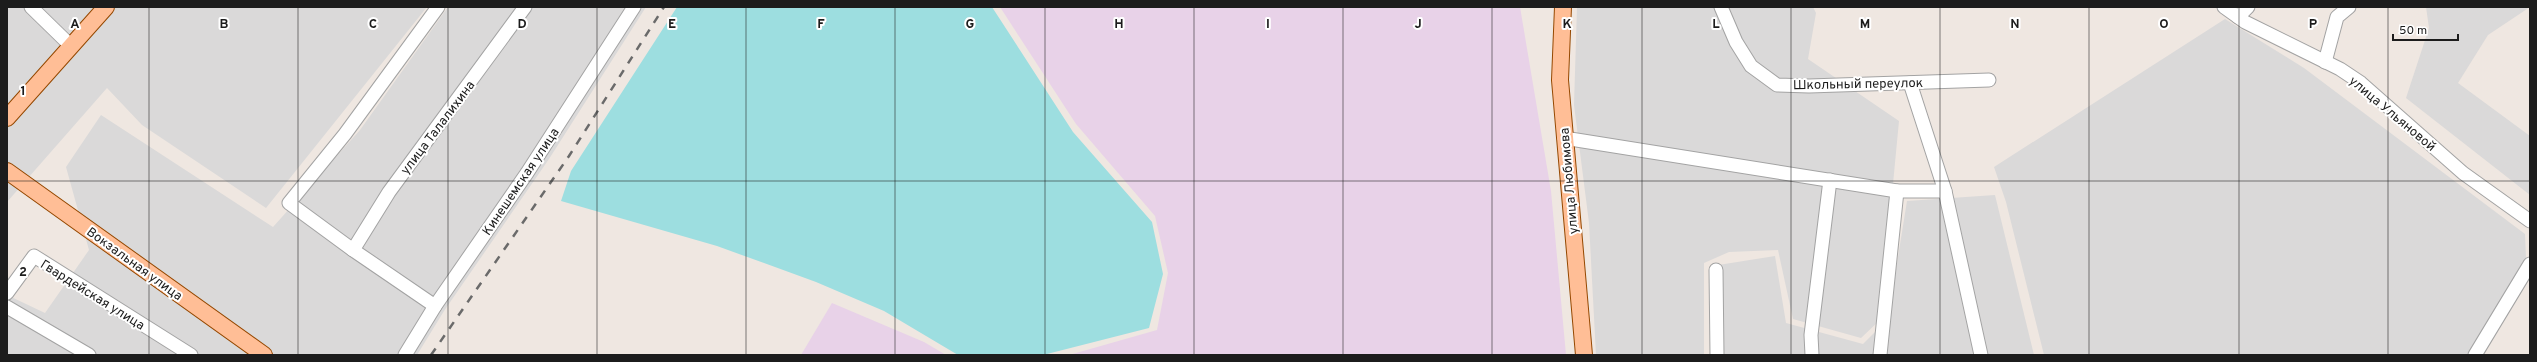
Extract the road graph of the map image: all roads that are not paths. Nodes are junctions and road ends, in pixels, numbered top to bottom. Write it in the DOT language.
graph roads {
  1 [pos="31,7"];
  2 [pos="106,7"];
  3 [pos="438,7"];
  4 [pos="525,7"];
  5 [pos="634,7"];
  6 [pos="1563,7"];
  7 [pos="1721,7"];
  8 [pos="2224,7"];
  9 [pos="2248,7"];
  10 [pos="2349,7"];
  11 [pos="2242,20"];
  12 [pos="71,46"];
  13 [pos="2326,62"];
  14 [pos="1989,80"];
  15 [pos="1910,83"];
  16 [pos="7,118"];
  17 [pos="1564,138"];
  18 [pos="7,170"];
  19 [pos="1830,180"];
  20 [pos="1897,191"];
  21 [pos="1945,191"];
  22 [pos="2530,221"];
  23 [pos="353,250"];
  24 [pos="2530,264"];
  25 [pos="1716,270"];
  26 [pos="7,293"];
  27 [pos="435,306"];
  28 [pos="7,307"];
  29 [pos="89,355"];
  30 [pos="191,355"];
  31 [pos="264,355"];
  32 [pos="405,355"];
  33 [pos="1584,355"];
  34 [pos="1717,355"];
  35 [pos="1812,355"];
  36 [pos="1880,355"];
  37 [pos="1981,355"];
  38 [pos="2476,355"];
  1 -- 12 [label="street"];
  2 -- 12 [label="main road"];
  3 -- 23 [label="street"];
  4 -- 23 [label="street, улица Талалихина"];
  5 -- 27 [label="street, Кинешемская улица"];
  6 -- 17 [label="main road, улица Любимова"];
  7 -- 15 [label="street, Школьный переулок"];
  8 -- 11 [label="street, улица Ульяновой"];
  9 -- 11 [label="street"];
  10 -- 13 [label="street"];
  11 -- 13 [label="street, улица Ульяновой"];
  12 -- 16 [label="main road"];
  13 -- 22 [label="street, улица Ульяновой"];
  14 -- 15 [label="street, Школьный переулок"];
  15 -- 21 [label="street"];
  17 -- 19 [label="street"];
  17 -- 33 [label="main road, улица Любимова"];
  18 -- 31 [label="main road, Вокзальная улица"];
  19 -- 20 [label="street"];
  19 -- 35 [label="street"];
  20 -- 21 [label="street"];
  20 -- 36 [label="street"];
  21 -- 37 [label="street"];
  23 -- 27 [label="street"];
  24 -- 38 [label="street"];
  25 -- 34 [label="street"];
  26 -- 30 [label="street, Гвардейская улица"];
  27 -- 32 [label="street, Кинешемская улица"];
  28 -- 29 [label="street"];
}
